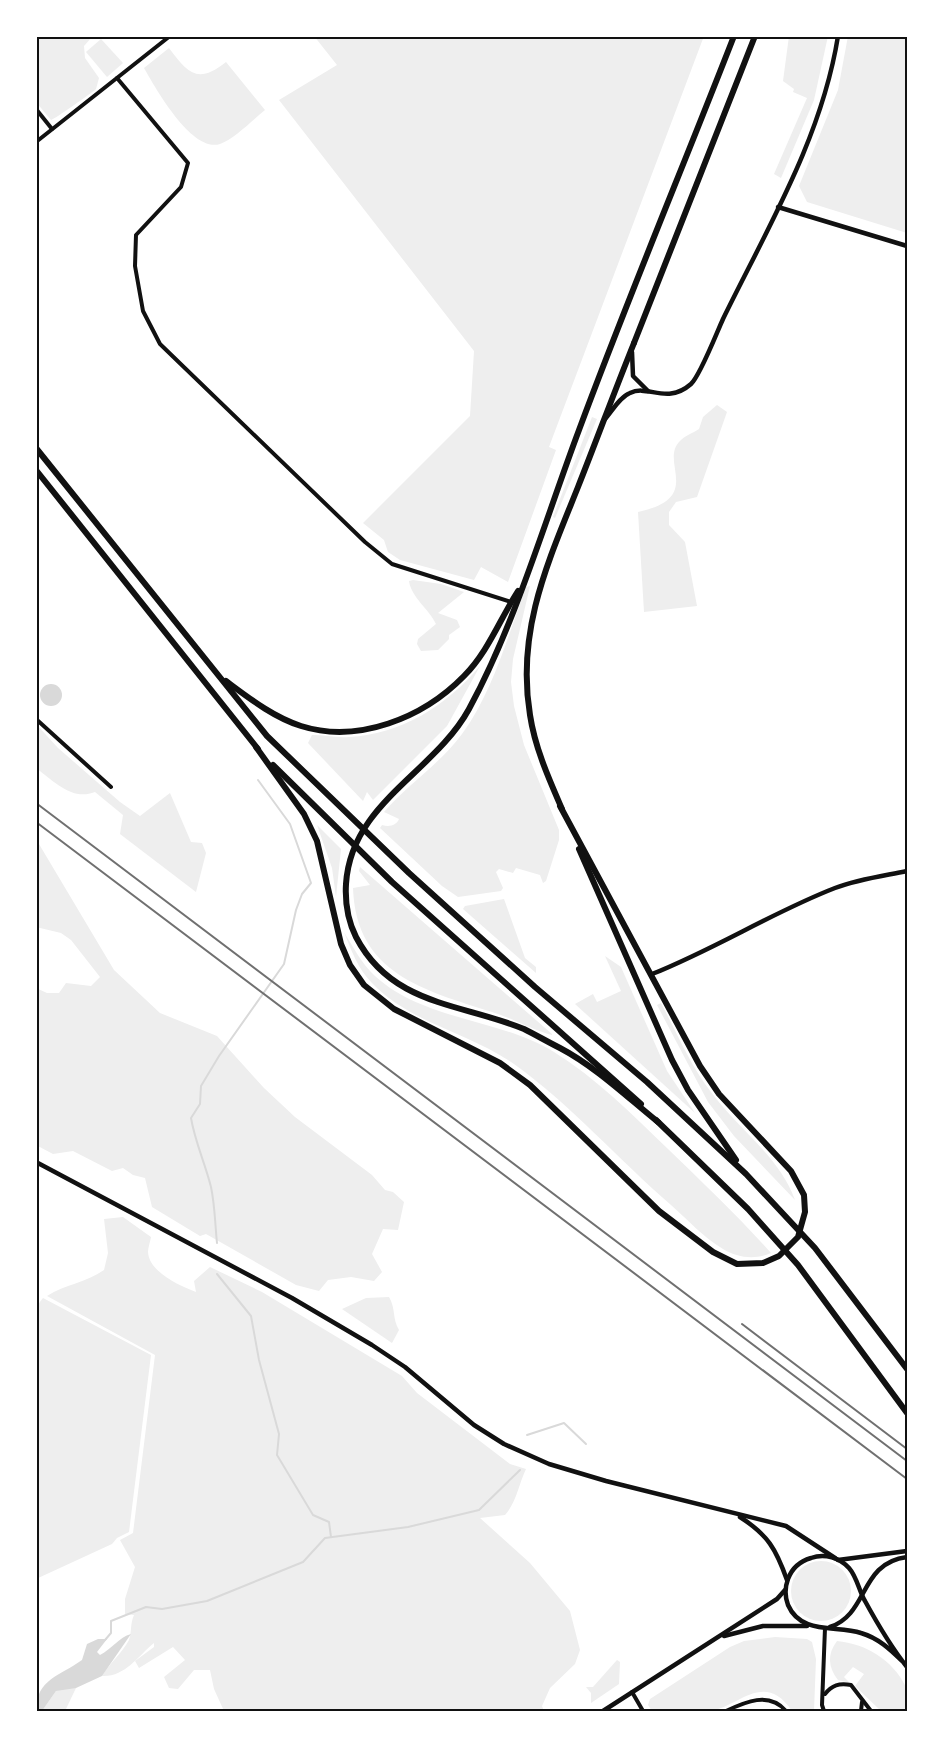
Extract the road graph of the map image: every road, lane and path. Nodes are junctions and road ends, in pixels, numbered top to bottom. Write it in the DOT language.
graph roads {
  1 [pos="170,36"];
  2 [pos="734,36"];
  3 [pos="755,36"];
  4 [pos="838,36"];
  5 [pos="117,78"];
  6 [pos="36,109"];
  7 [pos="52,129"];
  8 [pos="36,142"];
  9 [pos="778,207"];
  10 [pos="907,246"];
  11 [pos="634,344"];
  12 [pos="653,394"];
  13 [pos="603,421"];
  14 [pos="36,448"];
  15 [pos="36,470"];
  16 [pos="523,583"];
  17 [pos="511,602"];
  18 [pos="219,677"];
  19 [pos="36,719"];
  20 [pos="256,747"];
  21 [pos="111,787"];
  22 [pos="561,806"];
  23 [pos="907,871"];
  24 [pos="652,974"];
  25 [pos="658,1122"];
  26 [pos="36,1162"];
  27 [pos="746,1174"];
  28 [pos="907,1369"];
  29 [pos="907,1413"];
  30 [pos="737,1516"];
  31 [pos="907,1551"];
  32 [pos="907,1557"];
  33 [pos="837,1559"];
  34 [pos="788,1581"];
  35 [pos="857,1585"];
  36 [pos="786,1587"];
  37 [pos="862,1595"];
  38 [pos="855,1606"];
  39 [pos="812,1626"];
  40 [pos="825,1628"];
  41 [pos="716,1639"];
  42 [pos="903,1661"];
  43 [pos="907,1667"];
  44 [pos="632,1692"];
  45 [pos="824,1695"];
  46 [pos="862,1702"];
  47 [pos="603,1711"];
  48 [pos="644,1711"];
  49 [pos="726,1711"];
  50 [pos="786,1711"];
  51 [pos="824,1711"];
  52 [pos="861,1711"];
  53 [pos="871,1711"];
  1 -- 5 [label="street"];
  2 -- 16 [label="highway"];
  3 -- 11 [label="highway"];
  4 -- 9 [label="main road"];
  5 -- 7 [label="street"];
  5 -- 17 [label="street"];
  6 -- 7 [label="street"];
  7 -- 8 [label="street"];
  9 -- 10 [label="main road"];
  9 -- 12 [label="main road"];
  11 -- 12 [label="main road"];
  11 -- 13 [label="highway"];
  12 -- 13 [label="main road"];
  13 -- 22 [label="highway"];
  14 -- 18 [label="highway"];
  15 -- 20 [label="highway"];
  16 -- 17 [label="highway"];
  16 -- 25 [label="highway"];
  17 -- 18 [label="highway"];
  18 -- 27 [label="highway"];
  19 -- 21 [label="street"];
  20 -- 24 [label="highway"];
  20 -- 25 [label="highway"];
  22 -- 24 [label="highway"];
  22 -- 27 [label="highway"];
  23 -- 24 [label="main road"];
  25 -- 29 [label="highway"];
  26 -- 30 [label="main road"];
  27 -- 28 [label="highway"];
  30 -- 33 [label="main road"];
  30 -- 34 [label="main road"];
  31 -- 33 [label="main road"];
  32 -- 37 [label="main road"];
  33 -- 34 [label="main road"];
  33 -- 35 [label="main road"];
  34 -- 36 [label="main road"];
  35 -- 37 [label="main road"];
  35 -- 38 [label="main road"];
  36 -- 39 [label="main road"];
  36 -- 41 [label="main road"];
  37 -- 38 [label="main road"];
  37 -- 42 [label="main road"];
  38 -- 40 [label="main road"];
  39 -- 40 [label="main road"];
  39 -- 41 [label="main road"];
  40 -- 42 [label="main road"];
  40 -- 45 [label="street"];
  41 -- 44 [label="main road"];
  42 -- 43 [label="main road"];
  44 -- 47 [label="main road"];
  44 -- 48 [label="street"];
  45 -- 46 [label="street"];
  45 -- 51 [label="street"];
  46 -- 52 [label="street"];
  46 -- 53 [label="street"];
  49 -- 50 [label="street"];
}
